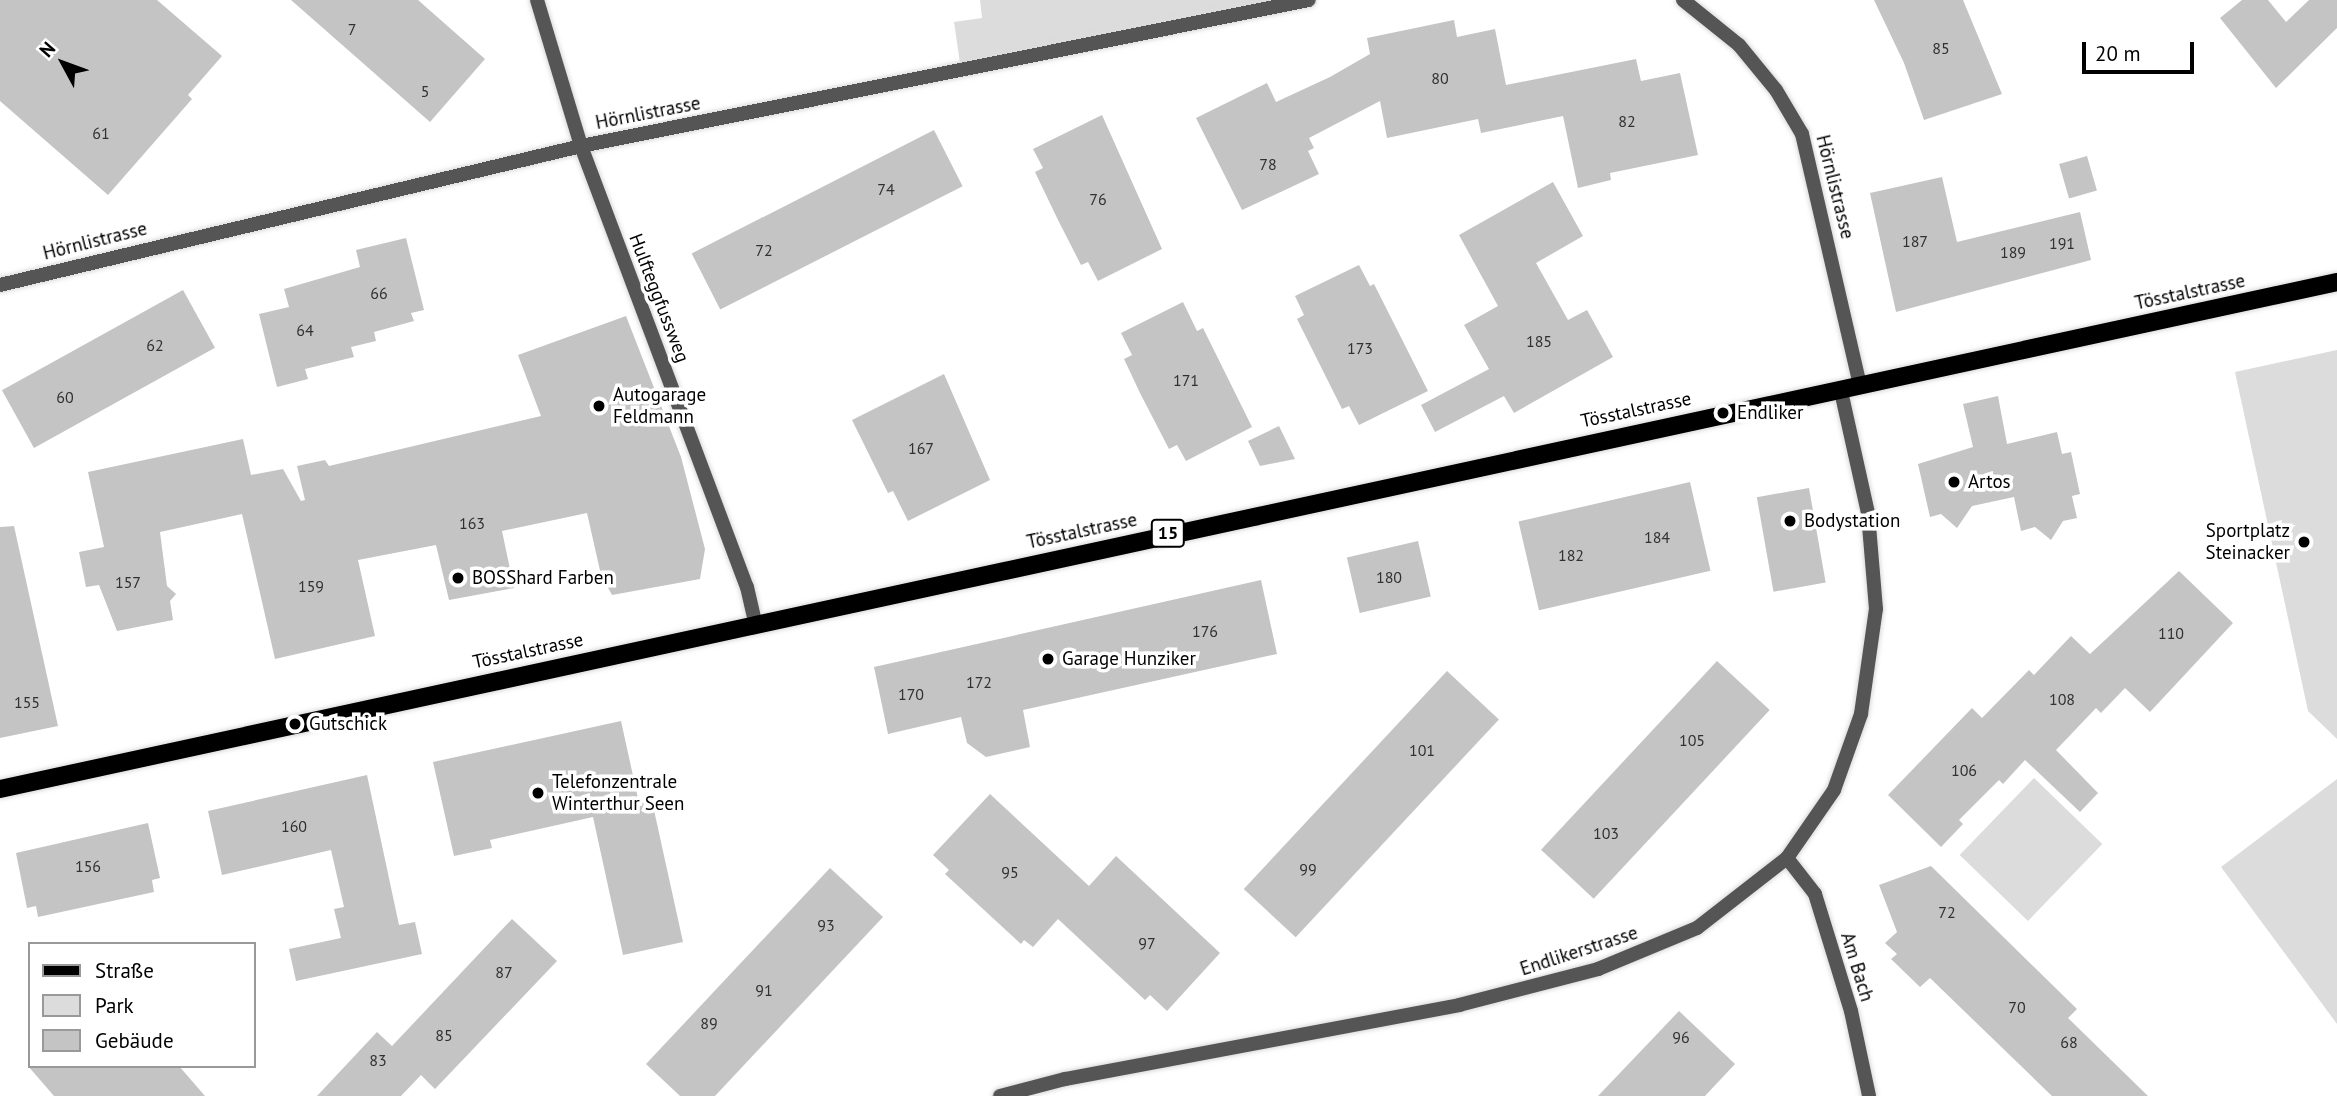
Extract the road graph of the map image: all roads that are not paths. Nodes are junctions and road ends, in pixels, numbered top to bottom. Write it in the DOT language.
graph roads {
  1 [pos="537,0"];
  2 [pos="1309,0"];
  3 [pos="1684,0"];
  4 [pos="581,146"];
  5 [pos="2337,282"];
  6 [pos="0,285"];
  7 [pos="1860,385"];
  8 [pos="1841,391"];
  9 [pos="755,623"];
  10 [pos="0,789"];
  11 [pos="1787,858"];
  12 [pos="1000,1096"];
  13 [pos="1869,1096"];
  1 -- 4 [label="street, Hulfteggfussweg"];
  2 -- 4 [label="street, Hörnlistrasse"];
  3 -- 7 [label="street, Hörnlistrasse"];
  4 -- 6 [label="street, Hörnlistrasse"];
  4 -- 9 [label="street, Hulfteggfussweg"];
  5 -- 7 [label="main road, Tösstalstrasse / 15"];
  7 -- 8 [label="main road, Tösstalstrasse / 15"];
  8 -- 9 [label="main road, Tösstalstrasse / 15"];
  8 -- 11 [label="street, Endlikerstrasse"];
  9 -- 10 [label="main road, Tösstalstrasse / 15"];
  11 -- 12 [label="street, Endlikerstrasse"];
  11 -- 13 [label="street, Am Bach"];
}
